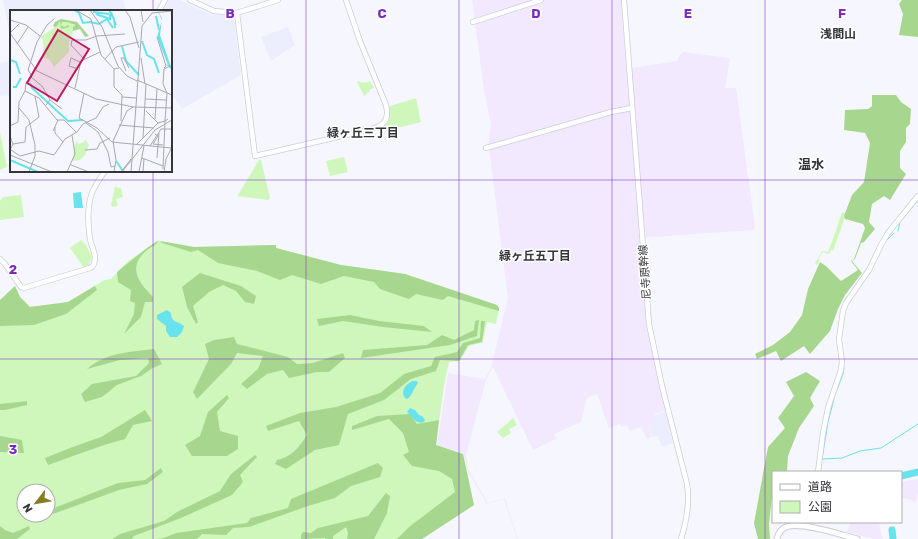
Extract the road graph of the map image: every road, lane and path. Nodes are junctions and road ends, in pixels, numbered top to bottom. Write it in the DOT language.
graph roads {
  1 [pos="165,0"];
  2 [pos="190,0"];
  3 [pos="278,0"];
  4 [pos="346,0"];
  5 [pos="541,0"];
  6 [pos="624,0"];
  7 [pos="160,10"];
  8 [pos="237,13"];
  9 [pos="473,22"];
  10 [pos="632,108"];
  11 [pos="486,148"];
  12 [pos="103,172"];
  13 [pos="918,196"];
  14 [pos="0,259"];
  15 [pos="818,471"];
  16 [pos="813,525"];
  17 [pos="681,539"];
  18 [pos="777,539"];
  19 [pos="857,539"];
  1 -- 7 [label="street"];
  2 -- 8 [label="street"];
  3 -- 8 [label="street"];
  4 -- 8 [label="street"];
  5 -- 9 [label="street"];
  6 -- 10 [label="street, 尼寺原幹線"];
  10 -- 11 [label="street"];
  10 -- 17 [label="street, 尼寺原幹線"];
  12 -- 14 [label="street"];
  13 -- 15 [label="street"];
  16 -- 18 [label="main road"];
  16 -- 19 [label="main road"];
}
